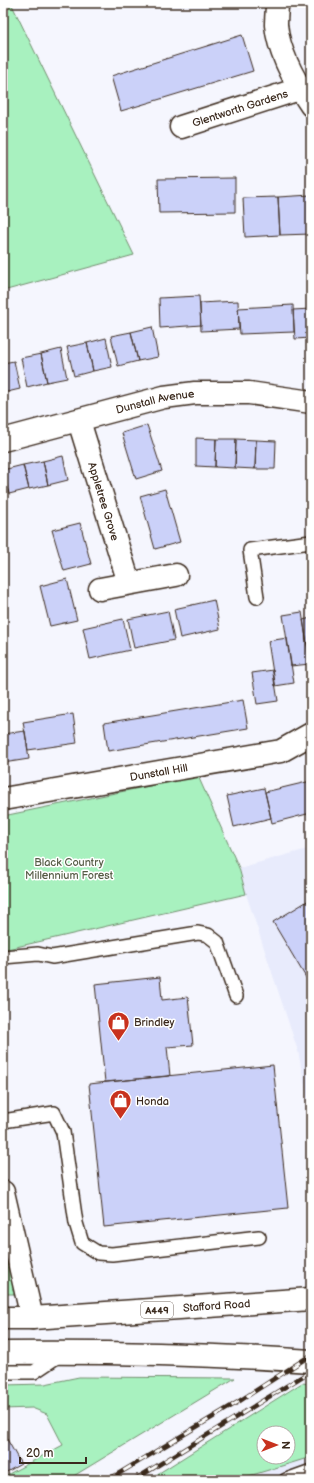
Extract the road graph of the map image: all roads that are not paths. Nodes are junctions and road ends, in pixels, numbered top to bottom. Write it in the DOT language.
graph roads {
  1 [pos="277,3"];
  2 [pos="305,97"];
  3 [pos="181,127"];
  4 [pos="311,402"];
  5 [pos="78,421"];
  6 [pos="3,440"];
  7 [pos="311,542"];
  8 [pos="176,575"];
  9 [pos="129,583"];
  10 [pos="100,589"];
  11 [pos="257,597"];
  12 [pos="311,734"];
  13 [pos="3,799"];
  14 [pos="3,957"];
  15 [pos="236,996"];
  16 [pos="3,1121"];
  17 [pos="3,1192"];
  18 [pos="259,1237"];
  19 [pos="311,1300"];
  20 [pos="3,1318"];
  21 [pos="32,1318"];
  22 [pos="3,1352"];
  23 [pos="64,1352"];
  24 [pos="311,1361"];
  25 [pos="3,1372"];
  26 [pos="311,1472"];
  27 [pos="286,1480"];
  1 -- 2 [label="main road, Glentworth Gardens"];
  2 -- 3 [label="main road, Glentworth Gardens"];
  4 -- 5 [label="main road, Dunstall Avenue"];
  5 -- 6 [label="main road, Dunstall Avenue"];
  5 -- 9 [label="main road, Appletree Grove"];
  7 -- 11 [label="lane"];
  8 -- 9 [label="main road"];
  9 -- 10 [label="main road"];
  12 -- 13 [label="main road, Dunstall Hill"];
  14 -- 15 [label="lane"];
  16 -- 18 [label="lane"];
  17 -- 21 [label="main road"];
  19 -- 21 [label="main road, Stafford Road / A449"];
  20 -- 21 [label="main road, Stafford Road / A449"];
  22 -- 23 [label="main road"];
  23 -- 24 [label="main road"];
  23 -- 25 [label="lane"];
  26 -- 27 [label="lane"];
}
